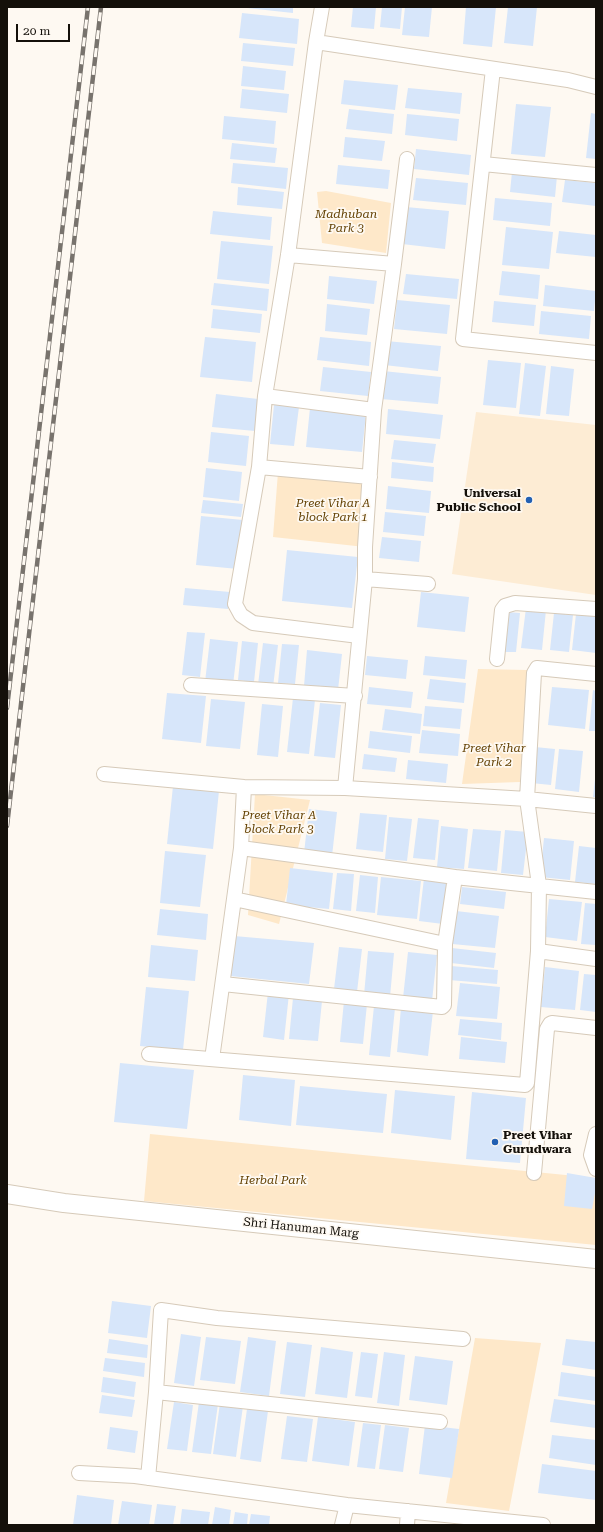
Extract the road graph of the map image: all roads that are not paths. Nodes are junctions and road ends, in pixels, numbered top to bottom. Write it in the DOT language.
graph roads {
  1 [pos="322,7"];
  2 [pos="316,42"];
  3 [pos="493,69"];
  4 [pos="596,87"];
  5 [pos="407,159"];
  6 [pos="483,164"];
  7 [pos="596,175"];
  8 [pos="288,255"];
  9 [pos="394,264"];
  10 [pos="596,352"];
  11 [pos="264,396"];
  12 [pos="374,410"];
  13 [pos="260,467"];
  14 [pos="370,477"];
  15 [pos="365,579"];
  16 [pos="428,584"];
  17 [pos="596,609"];
  18 [pos="359,636"];
  19 [pos="496,659"];
  20 [pos="596,674"];
  21 [pos="191,686"];
  22 [pos="355,696"];
  23 [pos="104,774"];
  24 [pos="244,787"];
  25 [pos="345,788"];
  26 [pos="527,799"];
  27 [pos="596,806"];
  28 [pos="241,848"];
  29 [pos="455,877"];
  30 [pos="538,885"];
  31 [pos="596,892"];
  32 [pos="234,899"];
  33 [pos="445,944"];
  34 [pos="538,951"];
  35 [pos="596,959"];
  36 [pos="223,984"];
  37 [pos="596,1028"];
  38 [pos="149,1054"];
  39 [pos="212,1059"];
  40 [pos="596,1134"];
  41 [pos="596,1169"];
  42 [pos="534,1173"];
  43 [pos="7,1194"];
  44 [pos="596,1259"];
  45 [pos="464,1339"];
  46 [pos="156,1392"];
  47 [pos="440,1422"];
  48 [pos="79,1473"];
  49 [pos="148,1478"];
  50 [pos="347,1505"];
  51 [pos="408,1511"];
  52 [pos="342,1525"];
  53 [pos="407,1525"];
  54 [pos="543,1525"];
  1 -- 2 [label="street"];
  2 -- 3 [label="street"];
  2 -- 8 [label="street"];
  3 -- 4 [label="street"];
  3 -- 6 [label="street"];
  5 -- 9 [label="street"];
  6 -- 7 [label="street"];
  6 -- 10 [label="street"];
  8 -- 9 [label="street"];
  8 -- 11 [label="street"];
  9 -- 12 [label="street"];
  11 -- 12 [label="street"];
  11 -- 13 [label="street"];
  12 -- 14 [label="street"];
  13 -- 14 [label="street"];
  13 -- 18 [label="street"];
  14 -- 15 [label="street"];
  15 -- 16 [label="street"];
  15 -- 18 [label="street"];
  17 -- 19 [label="street"];
  18 -- 22 [label="street"];
  20 -- 26 [label="street"];
  21 -- 22 [label="street"];
  22 -- 25 [label="street"];
  23 -- 24 [label="street"];
  24 -- 25 [label="street"];
  24 -- 28 [label="street"];
  25 -- 26 [label="street"];
  26 -- 27 [label="street"];
  26 -- 30 [label="street"];
  28 -- 29 [label="street"];
  28 -- 32 [label="street"];
  29 -- 30 [label="street"];
  29 -- 33 [label="street"];
  30 -- 31 [label="street"];
  30 -- 34 [label="street"];
  32 -- 33 [label="street"];
  32 -- 36 [label="street"];
  33 -- 36 [label="street"];
  34 -- 35 [label="street"];
  34 -- 39 [label="street"];
  36 -- 39 [label="street"];
  37 -- 42 [label="street"];
  38 -- 39 [label="street"];
  40 -- 41 [label="street"];
  43 -- 44 [label="street, Shri Hanuman Marg"];
  45 -- 46 [label="street"];
  46 -- 47 [label="street"];
  46 -- 49 [label="street"];
  48 -- 49 [label="street"];
  49 -- 50 [label="street"];
  50 -- 51 [label="street"];
  50 -- 52 [label="street"];
  51 -- 53 [label="street"];
  51 -- 54 [label="street"];
}
